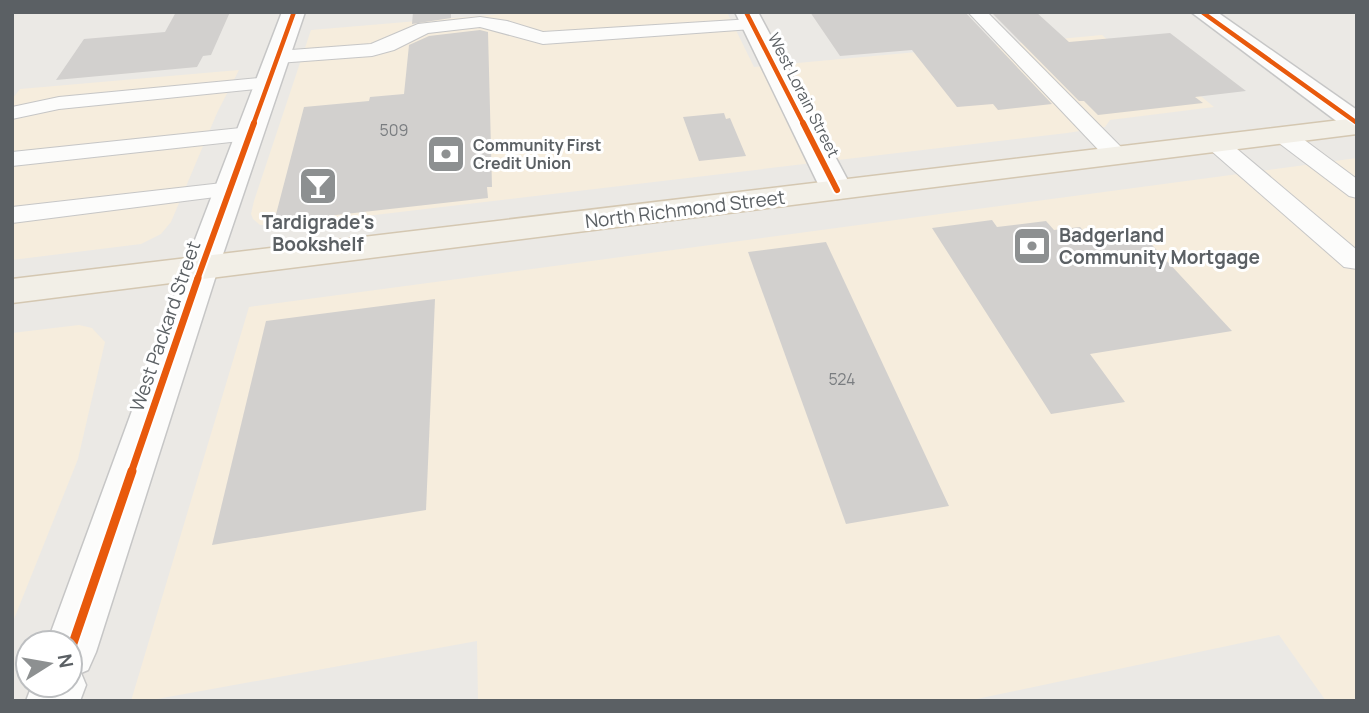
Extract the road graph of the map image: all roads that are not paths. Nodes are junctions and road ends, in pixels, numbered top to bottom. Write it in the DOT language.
graph roads {
  1 [pos="294,12"];
  2 [pos="977,12"];
  3 [pos="1202,12"];
  4 [pos="749,18"];
  5 [pos="274,70"];
  6 [pos="12,113"];
  7 [pos="1357,124"];
  8 [pos="250,134"];
  9 [pos="1283,135"];
  10 [pos="1216,144"];
  11 [pos="1117,156"];
  12 [pos="12,159"];
  13 [pos="231,189"];
  14 [pos="837,190"];
  15 [pos="1357,191"];
  16 [pos="12,215"];
  17 [pos="1353,261"];
  18 [pos="202,266"];
  19 [pos="12,291"];
  20 [pos="78,629"];
  1 -- 5 [label="street, West Packard Street"];
  2 -- 11 [label="lane"];
  3 -- 7 [label="street"];
  4 -- 5 [label="lane"];
  4 -- 14 [label="street, West Lorain Street"];
  5 -- 6 [label="lane"];
  5 -- 8 [label="street, West Packard Street"];
  7 -- 9 [label="main road, North Richmond Street"];
  8 -- 12 [label="lane"];
  8 -- 13 [label="street, West Packard Street"];
  9 -- 10 [label="main road, North Richmond Street"];
  9 -- 15 [label="lane"];
  10 -- 11 [label="main road, North Richmond Street"];
  10 -- 17 [label="lane"];
  11 -- 14 [label="main road, North Richmond Street"];
  13 -- 16 [label="lane"];
  13 -- 18 [label="street, West Packard Street"];
  14 -- 18 [label="main road, North Richmond Street"];
  18 -- 19 [label="main road, North Richmond Street"];
  18 -- 20 [label="street, West Packard Street"];
}
